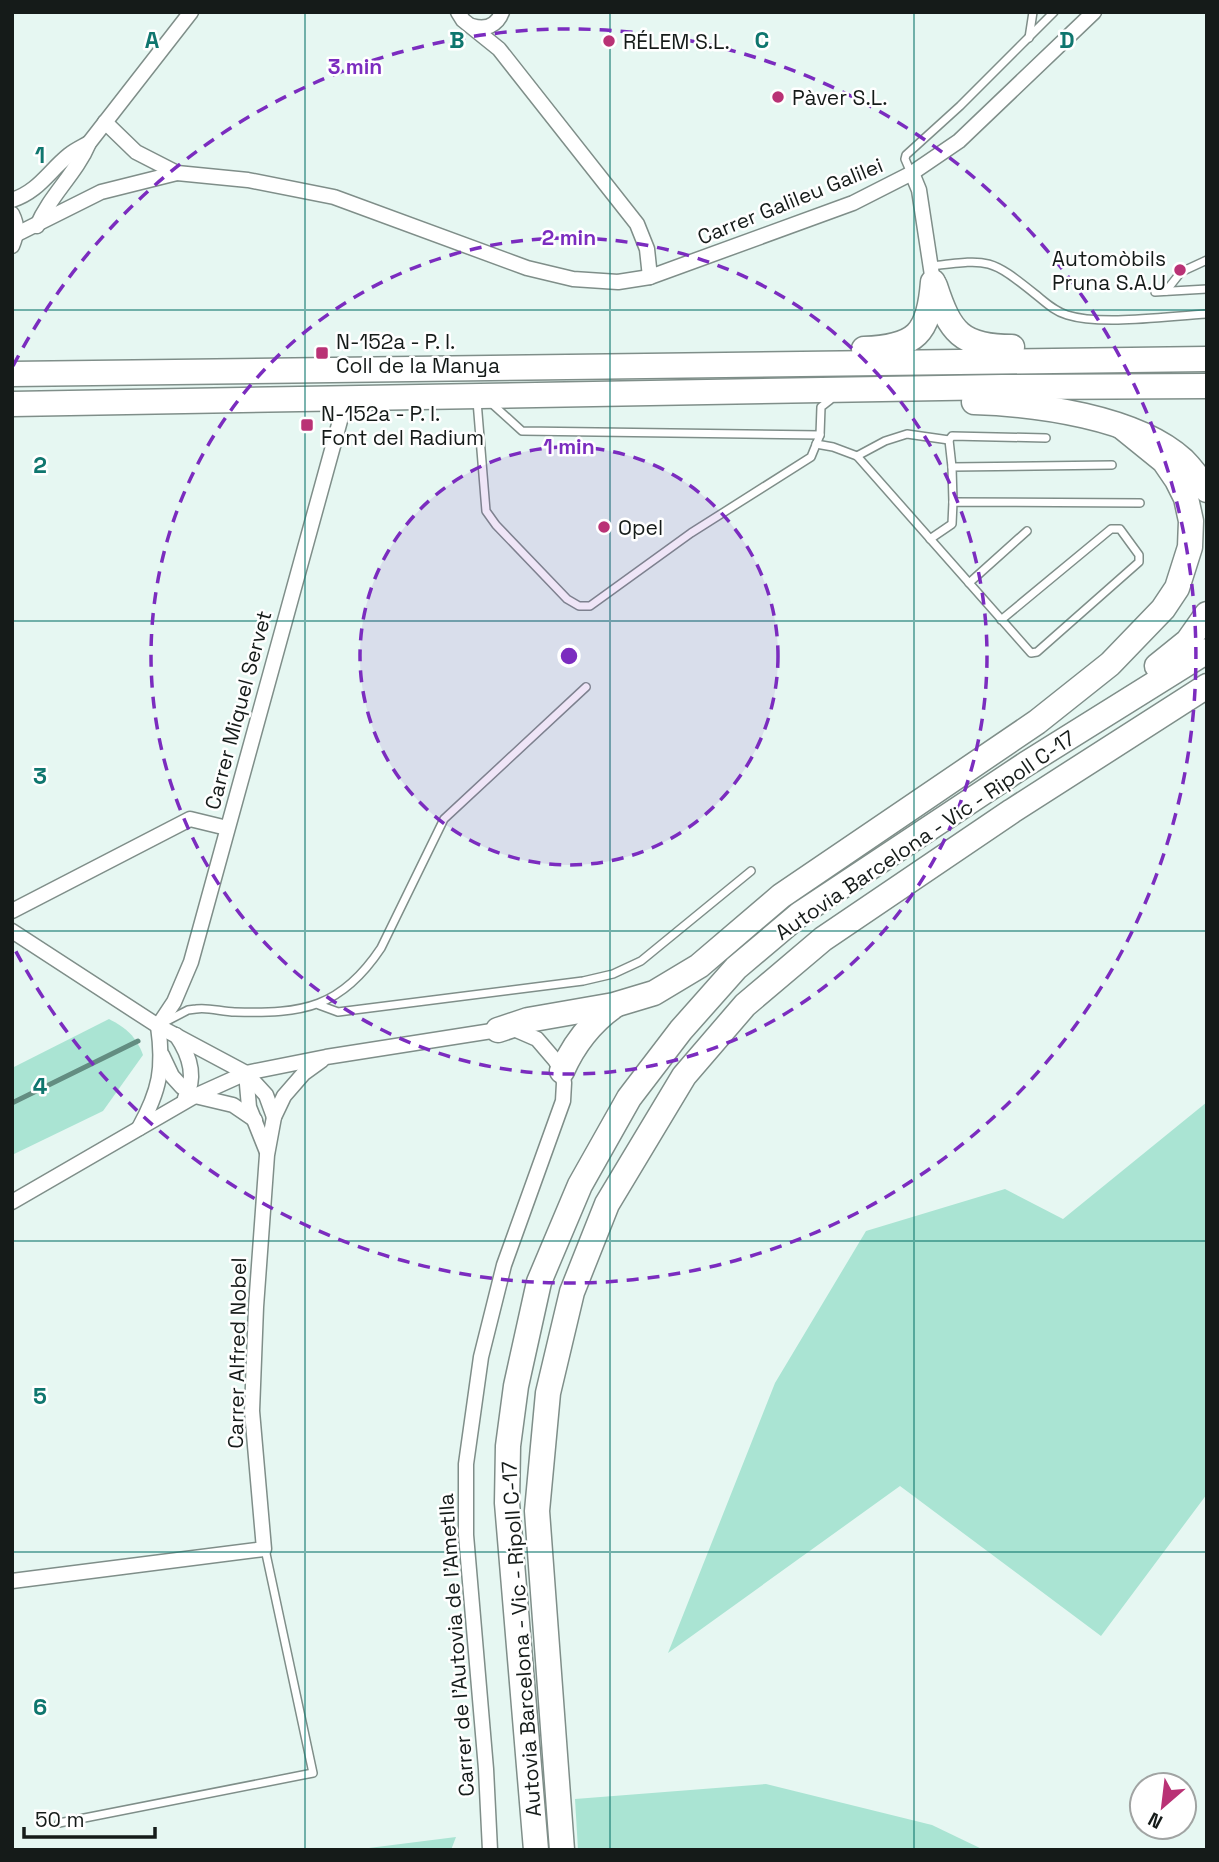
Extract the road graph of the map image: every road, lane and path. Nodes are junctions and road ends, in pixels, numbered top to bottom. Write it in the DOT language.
graph roads {
  1 [pos="191,12"];
  2 [pos="458,12"];
  3 [pos="1034,12"];
  4 [pos="1054,12"];
  5 [pos="1094,12"];
  6 [pos="501,15"];
  7 [pos="470,26"];
  8 [pos="1028,38"];
  9 [pos="499,49"];
  10 [pos="105,122"];
  11 [pos="89,143"];
  12 [pos="177,173"];
  13 [pos="912,173"];
  14 [pos="12,200"];
  15 [pos="12,214"];
  16 [pos="37,226"];
  17 [pos="15,240"];
  18 [pos="1207,260"];
  19 [pos="933,274"];
  20 [pos="650,277"];
  21 [pos="1207,289"];
  22 [pos="1156,292"];
  23 [pos="1166,292"];
  24 [pos="1207,314"];
  25 [pos="920,330"];
  26 [pos="961,337"];
  27 [pos="1196,359"];
  28 [pos="672,366"];
  29 [pos="12,374"];
  30 [pos="1207,386"];
  31 [pos="779,392"];
  32 [pos="480,397"];
  33 [pos="346,399"];
  34 [pos="830,400"];
  35 [pos="12,404"];
  36 [pos="1122,427"];
  37 [pos="820,435"];
  38 [pos="1046,438"];
  39 [pos="949,440"];
  40 [pos="816,444"];
  41 [pos="857,456"];
  42 [pos="1112,465"];
  43 [pos="952,467"];
  44 [pos="1207,490"];
  45 [pos="953,502"];
  46 [pos="1140,503"];
  47 [pos="1027,531"];
  48 [pos="930,539"];
  49 [pos="969,583"];
  50 [pos="1207,614"];
  51 [pos="1001,620"];
  52 [pos="1207,651"];
  53 [pos="1207,685"];
  54 [pos="586,687"];
  55 [pos="1112,710"];
  56 [pos="227,828"];
  57 [pos="751,871"];
  58 [pos="12,911"];
  59 [pos="12,931"];
  60 [pos="614,1005"];
  61 [pos="319,1006"];
  62 [pos="158,1026"];
  63 [pos="498,1030"];
  64 [pos="175,1034"];
  65 [pos="162,1055"];
  66 [pos="326,1057"];
  67 [pos="562,1072"];
  68 [pos="246,1073"];
  69 [pos="188,1097"];
  70 [pos="274,1117"];
  71 [pos="254,1120"];
  72 [pos="138,1129"];
  73 [pos="267,1155"];
  74 [pos="12,1202"];
  75 [pos="264,1549"];
  76 [pos="12,1581"];
  77 [pos="518,1647"];
  78 [pos="59,1823"];
  79 [pos="490,1850"];
  80 [pos="522,1850"];
  81 [pos="536,1850"];
  82 [pos="562,1850"];
  1 -- 10 [label="street"];
  2 -- 7 [label="street"];
  3 -- 8 [label="lane"];
  4 -- 8 [label="lane"];
  5 -- 13 [label="street, Carrer Galileu Galilei"];
  6 -- 7 [label="street"];
  6 -- 9 [label="street"];
  7 -- 9 [label="street"];
  8 -- 13 [label="lane"];
  9 -- 20 [label="street"];
  10 -- 11 [label="street"];
  10 -- 12 [label="street, Carrer Galileu Galilei"];
  11 -- 14 [label="street"];
  11 -- 16 [label="street"];
  12 -- 16 [label="street, Carrer Galileu Galilei"];
  12 -- 20 [label="street, Carrer Galileu Galilei"];
  13 -- 19 [label="street"];
  13 -- 20 [label="street, Carrer Galileu Galilei"];
  15 -- 17 [label="street"];
  16 -- 17 [label="street, Carrer Galileu Galilei"];
  18 -- 23 [label="lane"];
  19 -- 24 [label="lane"];
  19 -- 25 [label="highway"];
  19 -- 26 [label="highway"];
  21 -- 23 [label="lane"];
  22 -- 23 [label="lane"];
  25 -- 26 [label="highway"];
  25 -- 28 [label="highway"];
  26 -- 27 [label="highway"];
  27 -- 28 [label="highway"];
  28 -- 29 [label="highway"];
  30 -- 31 [label="highway"];
  31 -- 32 [label="highway"];
  31 -- 34 [label="highway"];
  32 -- 33 [label="highway"];
  32 -- 37 [label="lane"];
  32 -- 40 [label="lane"];
  33 -- 35 [label="highway"];
  33 -- 56 [label="street, Carrer Miquel Servet"];
  34 -- 36 [label="highway"];
  34 -- 37 [label="lane"];
  36 -- 44 [label="highway"];
  36 -- 60 [label="highway"];
  37 -- 40 [label="lane"];
  38 -- 39 [label="lane"];
  39 -- 41 [label="lane"];
  39 -- 43 [label="lane"];
  40 -- 41 [label="lane"];
  41 -- 48 [label="lane"];
  42 -- 43 [label="lane"];
  43 -- 45 [label="lane"];
  45 -- 46 [label="lane"];
  45 -- 48 [label="lane"];
  47 -- 49 [label="lane"];
  48 -- 49 [label="lane"];
  49 -- 51 [label="lane"];
  50 -- 55 [label="highway"];
  51 -- 51 [label="lane"];
  52 -- 55 [label="highway, Autovia Barcelona - Vic - Ripoll C-17"];
  53 -- 82 [label="highway, Autovia Barcelona - Vic - Ripoll C-17"];
  54 -- 61 [label="lane"];
  55 -- 77 [label="highway, Autovia Barcelona - Vic - Ripoll C-17"];
  56 -- 58 [label="street"];
  56 -- 62 [label="street, Carrer Miquel Servet"];
  57 -- 61 [label="lane"];
  59 -- 62 [label="street"];
  60 -- 63 [label="highway"];
  60 -- 67 [label="highway"];
  61 -- 62 [label="lane"];
  62 -- 64 [label="street"];
  62 -- 65 [label="street"];
  63 -- 66 [label="street"];
  63 -- 67 [label="street"];
  64 -- 68 [label="street"];
  64 -- 69 [label="street"];
  65 -- 69 [label="street"];
  65 -- 72 [label="street"];
  66 -- 68 [label="street"];
  66 -- 70 [label="street, Carrer Alfred Nobel"];
  67 -- 79 [label="street, Carrer de l'Autovia de l'Ametlla"];
  68 -- 69 [label="street"];
  68 -- 70 [label="street"];
  68 -- 71 [label="street, Carrer Alfred Nobel"];
  69 -- 71 [label="street"];
  69 -- 72 [label="street"];
  70 -- 73 [label="street, Carrer Alfred Nobel"];
  71 -- 73 [label="street, Carrer Alfred Nobel"];
  72 -- 74 [label="street"];
  73 -- 75 [label="street, Carrer Alfred Nobel"];
  75 -- 76 [label="street"];
  75 -- 78 [label="lane"];
  77 -- 80 [label="highway"];
  77 -- 81 [label="highway, Autovia Barcelona - Vic - Ripoll C-17"];
}
